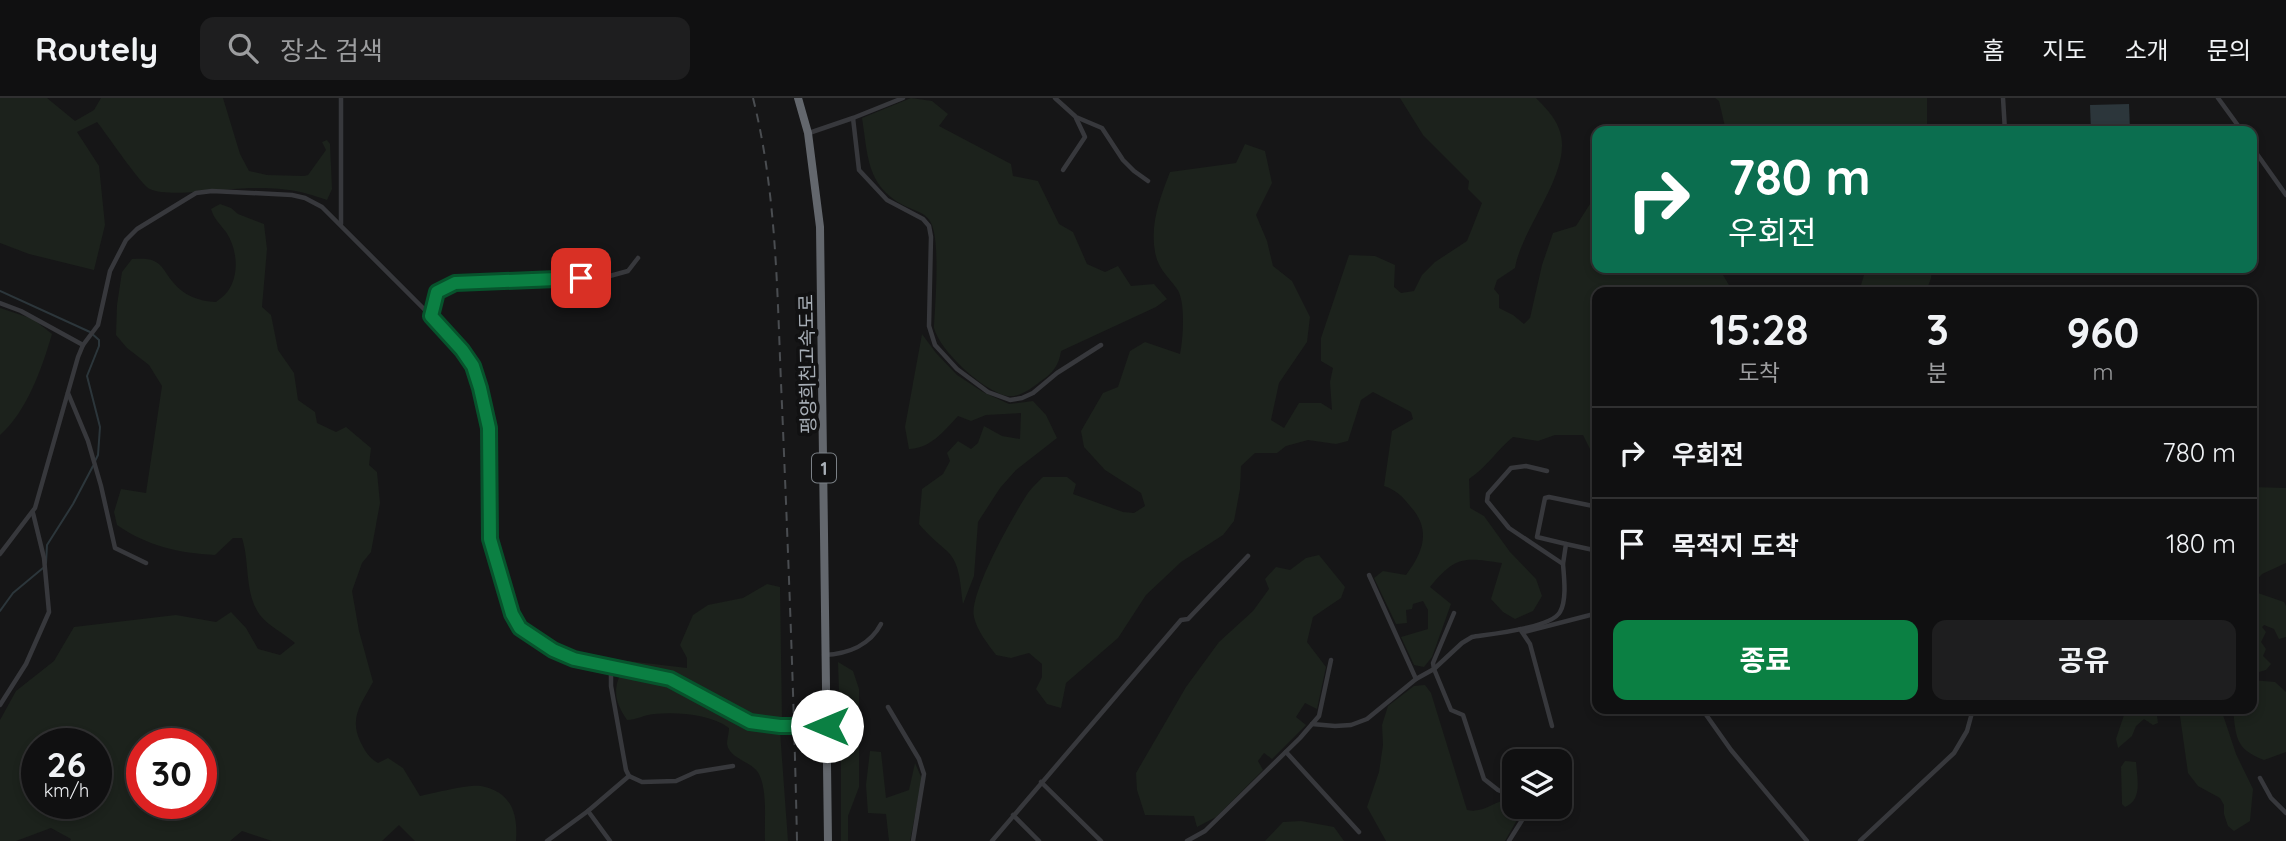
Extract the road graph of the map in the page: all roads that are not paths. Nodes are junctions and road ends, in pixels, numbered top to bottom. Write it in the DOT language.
graph roads {
  1 [pos="341,98"];
  2 [pos="797,98"];
  3 [pos="903,98"];
  4 [pos="1055,98"];
  5 [pos="2003,98"];
  6 [pos="2218,98"];
  7 [pos="1076,117"];
  8 [pos="853,118"];
  9 [pos="2005,126"];
  10 [pos="2238,126"];
  11 [pos="806,134"];
  12 [pos="2257,154"];
  13 [pos="1063,170"];
  14 [pos="1148,181"];
  15 [pos="2286,195"];
  16 [pos="341,225"];
  17 [pos="638,258"];
  18 [pos="0,303"];
  19 [pos="431,316"];
  20 [pos="83,345"];
  21 [pos="1101,345"];
  22 [pos="68,393"];
  23 [pos="1548,471"];
  24 [pos="1592,506"];
  25 [pos="33,512"];
  26 [pos="1566,544"];
  27 [pos="1592,550"];
  28 [pos="0,554"];
  29 [pos="1248,556"];
  30 [pos="146,564"];
  31 [pos="1563,564"];
  32 [pos="1369,575"];
  33 [pos="1454,613"];
  34 [pos="1592,614"];
  35 [pos="881,624"];
  36 [pos="1522,630"];
  37 [pos="825,655"];
  38 [pos="1331,660"];
  39 [pos="611,668"];
  40 [pos="1434,669"];
  41 [pos="1416,678"];
  42 [pos="0,705"];
  43 [pos="888,707"];
  44 [pos="1706,714"];
  45 [pos="1972,714"];
  46 [pos="1312,724"];
  47 [pos="825,726"];
  48 [pos="1552,726"];
  49 [pos="1286,752"];
  50 [pos="733,766"];
  51 [pos="629,776"];
  52 [pos="2260,778"];
  53 [pos="1041,782"];
  54 [pos="1502,792"];
  55 [pos="588,811"];
  56 [pos="2286,813"];
  57 [pos="1013,815"];
  58 [pos="1523,819"];
  59 [pos="1359,832"];
  60 [pos="547,841"];
  61 [pos="610,841"];
  62 [pos="825,841"];
  63 [pos="913,841"];
  64 [pos="992,841"];
  65 [pos="1039,841"];
  66 [pos="1101,841"];
  67 [pos="1187,841"];
  68 [pos="1509,841"];
  69 [pos="1807,841"];
  70 [pos="1860,841"];
  1 -- 16 [label="street"];
  2 -- 11 [label="highway, 평양희천고속도로 / 1"];
  3 -- 8 [label="street"];
  4 -- 7 [label="street"];
  5 -- 9 [label="street"];
  6 -- 10 [label="street"];
  7 -- 13 [label="street"];
  7 -- 14 [label="street"];
  8 -- 11 [label="street"];
  8 -- 21 [label="street"];
  11 -- 37 [label="highway, 평양희천고속도로 / 1"];
  12 -- 15 [label="street"];
  16 -- 19 [label="street"];
  16 -- 20 [label="street"];
  17 -- 19 [label="street"];
  18 -- 20 [label="street"];
  19 -- 39 [label="street"];
  20 -- 22 [label="street"];
  22 -- 25 [label="street"];
  22 -- 30 [label="street"];
  23 -- 31 [label="street"];
  24 -- 26 [label="street"];
  25 -- 28 [label="street"];
  25 -- 42 [label="street"];
  26 -- 27 [label="street"];
  26 -- 31 [label="street"];
  29 -- 53 [label="street"];
  31 -- 36 [label="street"];
  32 -- 41 [label="street"];
  33 -- 40 [label="street"];
  34 -- 36 [label="street"];
  35 -- 37 [label="street"];
  36 -- 40 [label="street"];
  36 -- 48 [label="street"];
  37 -- 47 [label="highway, 평양희천고속도로 / 1"];
  38 -- 46 [label="street"];
  39 -- 47 [label="street"];
  39 -- 51 [label="street"];
  40 -- 41 [label="street"];
  40 -- 54 [label="street"];
  41 -- 46 [label="street"];
  43 -- 63 [label="street"];
  44 -- 69 [label="street"];
  45 -- 70 [label="street"];
  46 -- 49 [label="street"];
  47 -- 62 [label="highway, 평양희천고속도로 / 1"];
  49 -- 59 [label="street"];
  49 -- 67 [label="street"];
  50 -- 51 [label="street"];
  51 -- 55 [label="street"];
  52 -- 56 [label="street"];
  53 -- 57 [label="street"];
  53 -- 66 [label="street"];
  55 -- 60 [label="street"];
  55 -- 61 [label="street"];
  57 -- 64 [label="street"];
  57 -- 65 [label="street"];
  58 -- 68 [label="street"];
}
